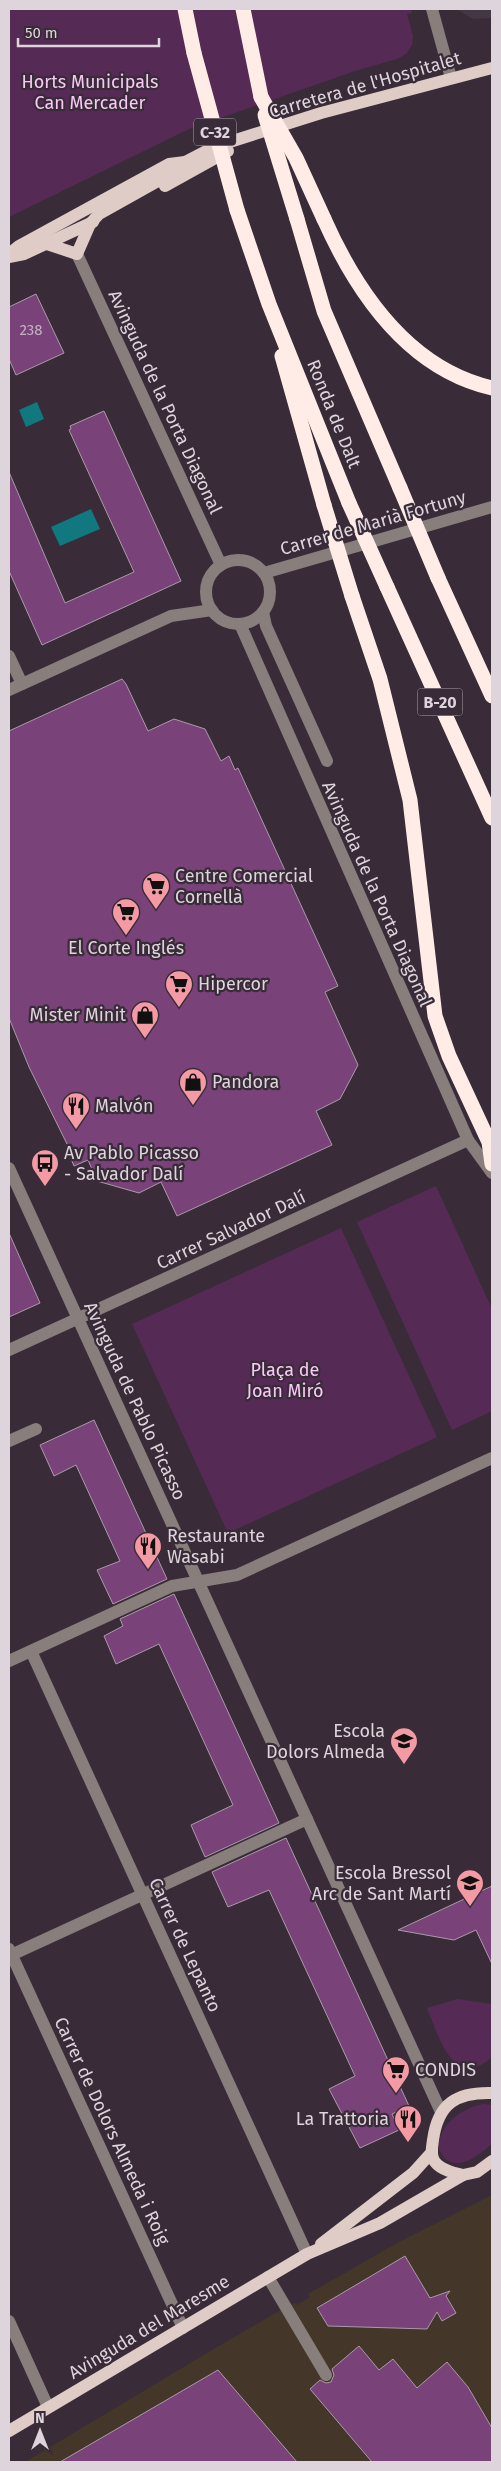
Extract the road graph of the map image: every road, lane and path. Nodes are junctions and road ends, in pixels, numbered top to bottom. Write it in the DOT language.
graph roads {
  1 [pos="185,9"];
  2 [pos="243,9"];
  3 [pos="432,9"];
  4 [pos="492,68"];
  5 [pos="451,78"];
  6 [pos="261,97"];
  7 [pos="248,136"];
  8 [pos="185,162"];
  9 [pos="90,224"];
  10 [pos="246,238"];
  11 [pos="46,244"];
  12 [pos="77,254"];
  13 [pos="9,256"];
  14 [pos="270,304"];
  15 [pos="492,388"];
  16 [pos="492,507"];
  17 [pos="221,565"];
  18 [pos="264,573"];
  19 [pos="212,610"];
  20 [pos="263,612"];
  21 [pos="240,624"];
  22 [pos="9,656"];
  23 [pos="22,684"];
  24 [pos="9,690"];
  25 [pos="492,696"];
  26 [pos="327,762"];
  27 [pos="492,818"];
  28 [pos="468,1140"];
  29 [pos="492,1164"];
  30 [pos="9,1168"];
  31 [pos="492,1173"];
  32 [pos="13,1188"];
  33 [pos="78,1319"];
  34 [pos="9,1350"];
  35 [pos="36,1429"];
  36 [pos="9,1441"];
  37 [pos="492,1458"];
  38 [pos="198,1582"];
  39 [pos="31,1651"];
  40 [pos="9,1661"];
  41 [pos="307,1819"];
  42 [pos="142,1895"];
  43 [pos="10,1953"];
  44 [pos="492,2083"];
  45 [pos="492,2093"];
  46 [pos="479,2094"];
  47 [pos="441,2112"];
  48 [pos="432,2152"];
  49 [pos="492,2161"];
  50 [pos="492,2169"];
  51 [pos="477,2172"];
  52 [pos="463,2175"];
  53 [pos="307,2254"];
  54 [pos="268,2277"];
  55 [pos="9,2322"];
  56 [pos="183,2328"];
  57 [pos="326,2375"];
  58 [pos="48,2407"];
  59 [pos="9,2431"];
  1 -- 10 [label="highway, Ronda de Dalt / C-32, bridge"];
  2 -- 6 [label="highway, Ronda de Dalt"];
  3 -- 5 [label="street"];
  4 -- 5 [label="main road, Carretera de l'Hospitalet"];
  5 -- 7 [label="main road, Carretera de l'Hospitalet"];
  6 -- 15 [label="highway, bridge"];
  6 -- 25 [label="highway, Ronda de Dalt / B-20, bridge"];
  7 -- 8 [label="main road, Carretera de l'Hospitalet"];
  7 -- 9 [label="main road, Carretera de l'Hospitalet"];
  8 -- 9 [label="main road, Carretera de l'Hospitalet"];
  8 -- 13 [label="main road, Carretera de l'Hospitalet"];
  9 -- 11 [label="main road, Carretera de l'Hospitalet"];
  9 -- 12 [label="main road, Carretera de l'Hospitalet"];
  10 -- 14 [label="highway, Ronda de Dalt / B-20"];
  11 -- 12 [label="main road"];
  11 -- 13 [label="main road, Carretera de l'Hospitalet"];
  12 -- 17 [label="street, Avinguda de la Porta Diagonal"];
  14 -- 27 [label="highway, Ronda de Dalt / B-20, bridge"];
  14 -- 29 [label="highway, bridge"];
  16 -- 18 [label="street, Carrer de Marià Fortuny"];
  17 -- 18 [label="street"];
  17 -- 19 [label="street"];
  18 -- 20 [label="street"];
  19 -- 21 [label="street"];
  19 -- 23 [label="street"];
  20 -- 21 [label="street"];
  20 -- 26 [label="street"];
  21 -- 28 [label="street, Avinguda de la Porta Diagonal"];
  22 -- 23 [label="street"];
  23 -- 24 [label="street"];
  28 -- 31 [label="street, Avinguda de la Porta Diagonal"];
  28 -- 33 [label="street, Carrer Salvador Dalí"];
  30 -- 32 [label="street, Avinguda de Pablo Picasso"];
  32 -- 33 [label="street, Avinguda de Pablo Picasso"];
  33 -- 34 [label="street, Carrer Salvador Dalí"];
  33 -- 38 [label="street, Avinguda de Pablo Picasso"];
  35 -- 36 [label="street"];
  37 -- 38 [label="street"];
  38 -- 39 [label="street"];
  38 -- 41 [label="street, Avinguda de Pablo Picasso"];
  39 -- 40 [label="street"];
  39 -- 42 [label="street, Carrer de Lepanto"];
  41 -- 42 [label="street"];
  41 -- 47 [label="street, Avinguda de Pablo Picasso"];
  42 -- 43 [label="street"];
  42 -- 53 [label="street, Carrer de Lepanto"];
  43 -- 56 [label="street, Carrer de Dolors Almeda i Roig"];
  44 -- 46 [label="main road"];
  45 -- 46 [label="main road"];
  46 -- 47 [label="main road"];
  47 -- 48 [label="main road"];
  48 -- 52 [label="main road"];
  48 -- 53 [label="main road"];
  49 -- 51 [label="main road"];
  50 -- 51 [label="street"];
  51 -- 52 [label="main road"];
  52 -- 53 [label="main road"];
  53 -- 54 [label="main road, Avinguda del Maresme"];
  54 -- 56 [label="main road, Avinguda del Maresme"];
  54 -- 57 [label="street"];
  55 -- 58 [label="street"];
  56 -- 58 [label="main road, Avinguda del Maresme"];
  58 -- 59 [label="main road, Avinguda del Maresme"];
}
